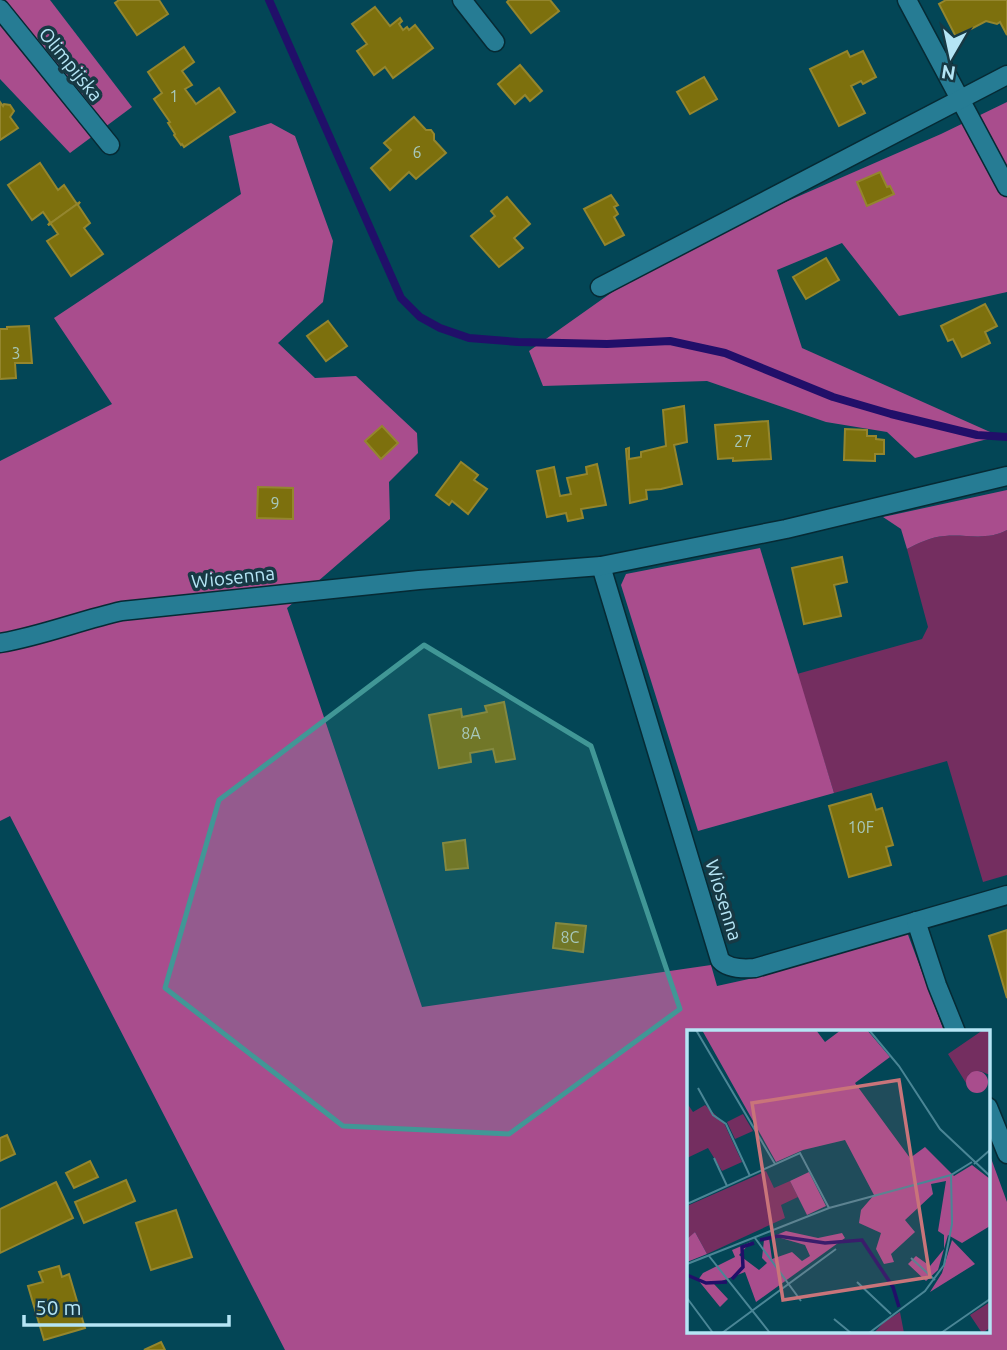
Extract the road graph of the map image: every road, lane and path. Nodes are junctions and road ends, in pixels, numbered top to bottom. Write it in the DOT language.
graph roads {
  1 [pos="462,0"];
  2 [pos="907,0"];
  3 [pos="0,9"];
  4 [pos="495,42"];
  5 [pos="1007,75"];
  6 [pos="959,100"];
  7 [pos="110,145"];
  8 [pos="1007,187"];
  9 [pos="600,288"];
  10 [pos="1007,475"];
  11 [pos="601,566"];
  12 [pos="0,643"];
  13 [pos="1007,895"];
  14 [pos="916,921"];
  15 [pos="957,1030"];
  16 [pos="990,1112"];
  17 [pos="1007,1154"];
  1 -- 4 [label="street"];
  2 -- 6 [label="street"];
  3 -- 7 [label="street, Olimpijska"];
  5 -- 6 [label="street"];
  6 -- 8 [label="street"];
  6 -- 9 [label="street"];
  10 -- 11 [label="street, Wiosenna"];
  11 -- 12 [label="street, Wiosenna"];
  11 -- 14 [label="street, Wiosenna"];
  13 -- 14 [label="street, Wiosenna"];
  14 -- 15 [label="street"];
  16 -- 17 [label="street"];
}
